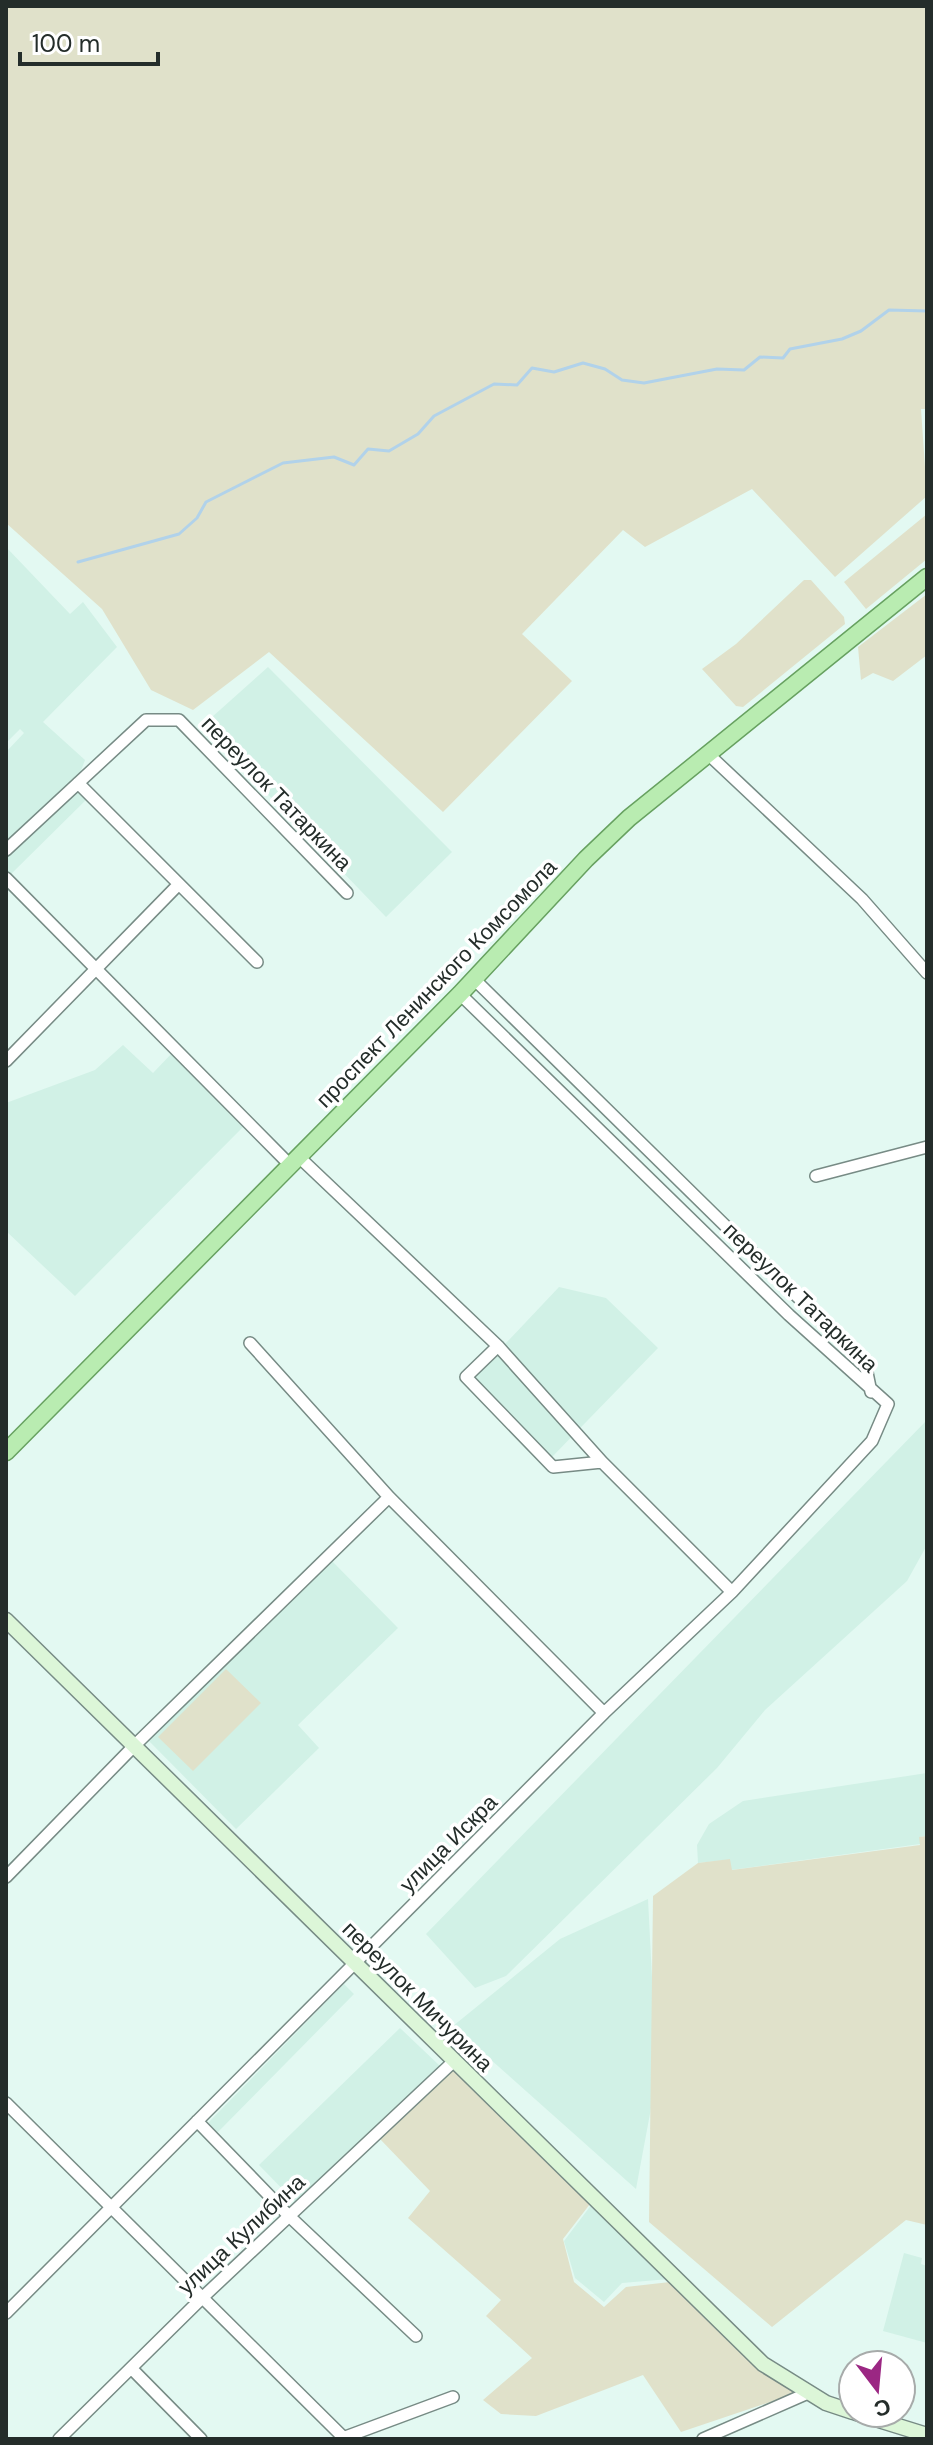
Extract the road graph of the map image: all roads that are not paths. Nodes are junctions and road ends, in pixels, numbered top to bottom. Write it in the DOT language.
graph roads {
  1 [pos="927,577"];
  2 [pos="707,753"];
  3 [pos="78,783"];
  4 [pos="6,850"];
  5 [pos="6,878"];
  6 [pos="179,884"];
  7 [pos="347,893"];
  8 [pos="257,962"];
  9 [pos="99,969"];
  10 [pos="927,973"];
  11 [pos="474,979"];
  12 [pos="460,994"];
  13 [pos="6,1061"];
  14 [pos="927,1147"];
  15 [pos="295,1162"];
  16 [pos="816,1176"];
  17 [pos="250,1343"];
  18 [pos="498,1346"];
  19 [pos="871,1393"];
  20 [pos="6,1452"];
  21 [pos="602,1462"];
  22 [pos="389,1497"];
  23 [pos="732,1592"];
  24 [pos="6,1620"];
  25 [pos="604,1713"];
  26 [pos="134,1746"];
  27 [pos="6,1877"];
  28 [pos="355,1965"];
  29 [pos="453,2062"];
  30 [pos="6,2103"];
  31 [pos="197,2121"];
  32 [pos="110,2206"];
  33 [pos="289,2216"];
  34 [pos="202,2298"];
  35 [pos="6,2313"];
  36 [pos="416,2336"];
  37 [pos="131,2368"];
  38 [pos="808,2393"];
  39 [pos="453,2397"];
  40 [pos="837,2406"];
  41 [pos="907,2429"];
  42 [pos="927,2435"];
  43 [pos="342,2438"];
  44 [pos="59,2439"];
  45 [pos="201,2439"];
  46 [pos="703,2439"];
  1 -- 2 [label="main road, проспект Ленинского Комсомола"];
  2 -- 10 [label="street"];
  2 -- 11 [label="main road, проспект Ленинского Комсомола"];
  3 -- 4 [label="street"];
  3 -- 6 [label="street"];
  3 -- 7 [label="street, переулок Татаркина"];
  5 -- 9 [label="street"];
  6 -- 8 [label="street"];
  6 -- 9 [label="street"];
  9 -- 13 [label="street"];
  9 -- 15 [label="street"];
  11 -- 12 [label="main road, проспект Ленинского Комсомола"];
  11 -- 19 [label="street, переулок Татаркина"];
  12 -- 15 [label="main road, проспект Ленинского Комсомола"];
  12 -- 19 [label="street, переулок Татаркина"];
  14 -- 16 [label="street"];
  15 -- 18 [label="street"];
  15 -- 20 [label="main road, проспект Ленинского Комсомола"];
  17 -- 22 [label="street"];
  18 -- 21 [label="street"];
  18 -- 21 [label="street"];
  19 -- 23 [label="street, улица Искра"];
  21 -- 23 [label="street"];
  22 -- 25 [label="street"];
  22 -- 26 [label="street"];
  23 -- 25 [label="street, улица Искра"];
  24 -- 26 [label="main road, переулок Мичурина"];
  25 -- 28 [label="street, улица Искра"];
  26 -- 27 [label="street"];
  26 -- 28 [label="main road, переулок Мичурина"];
  28 -- 29 [label="main road, переулок Мичурина"];
  28 -- 31 [label="street, улица Искра"];
  29 -- 33 [label="street, улица Кулибина"];
  29 -- 38 [label="main road, переулок Мичурина"];
  30 -- 32 [label="street"];
  31 -- 32 [label="street, улица Искра"];
  31 -- 33 [label="street"];
  32 -- 34 [label="street"];
  32 -- 35 [label="street, улица Искра"];
  33 -- 34 [label="street, улица Кулибина"];
  33 -- 36 [label="street"];
  34 -- 37 [label="street, улица Кулибина"];
  34 -- 43 [label="street"];
  37 -- 44 [label="street, улица Кулибина"];
  37 -- 45 [label="street"];
  38 -- 40 [label="main road, переулок Мичурина"];
  38 -- 46 [label="street"];
  39 -- 43 [label="street"];
  41 -- 42 [label="main road, переулок Мичурина"];
}
